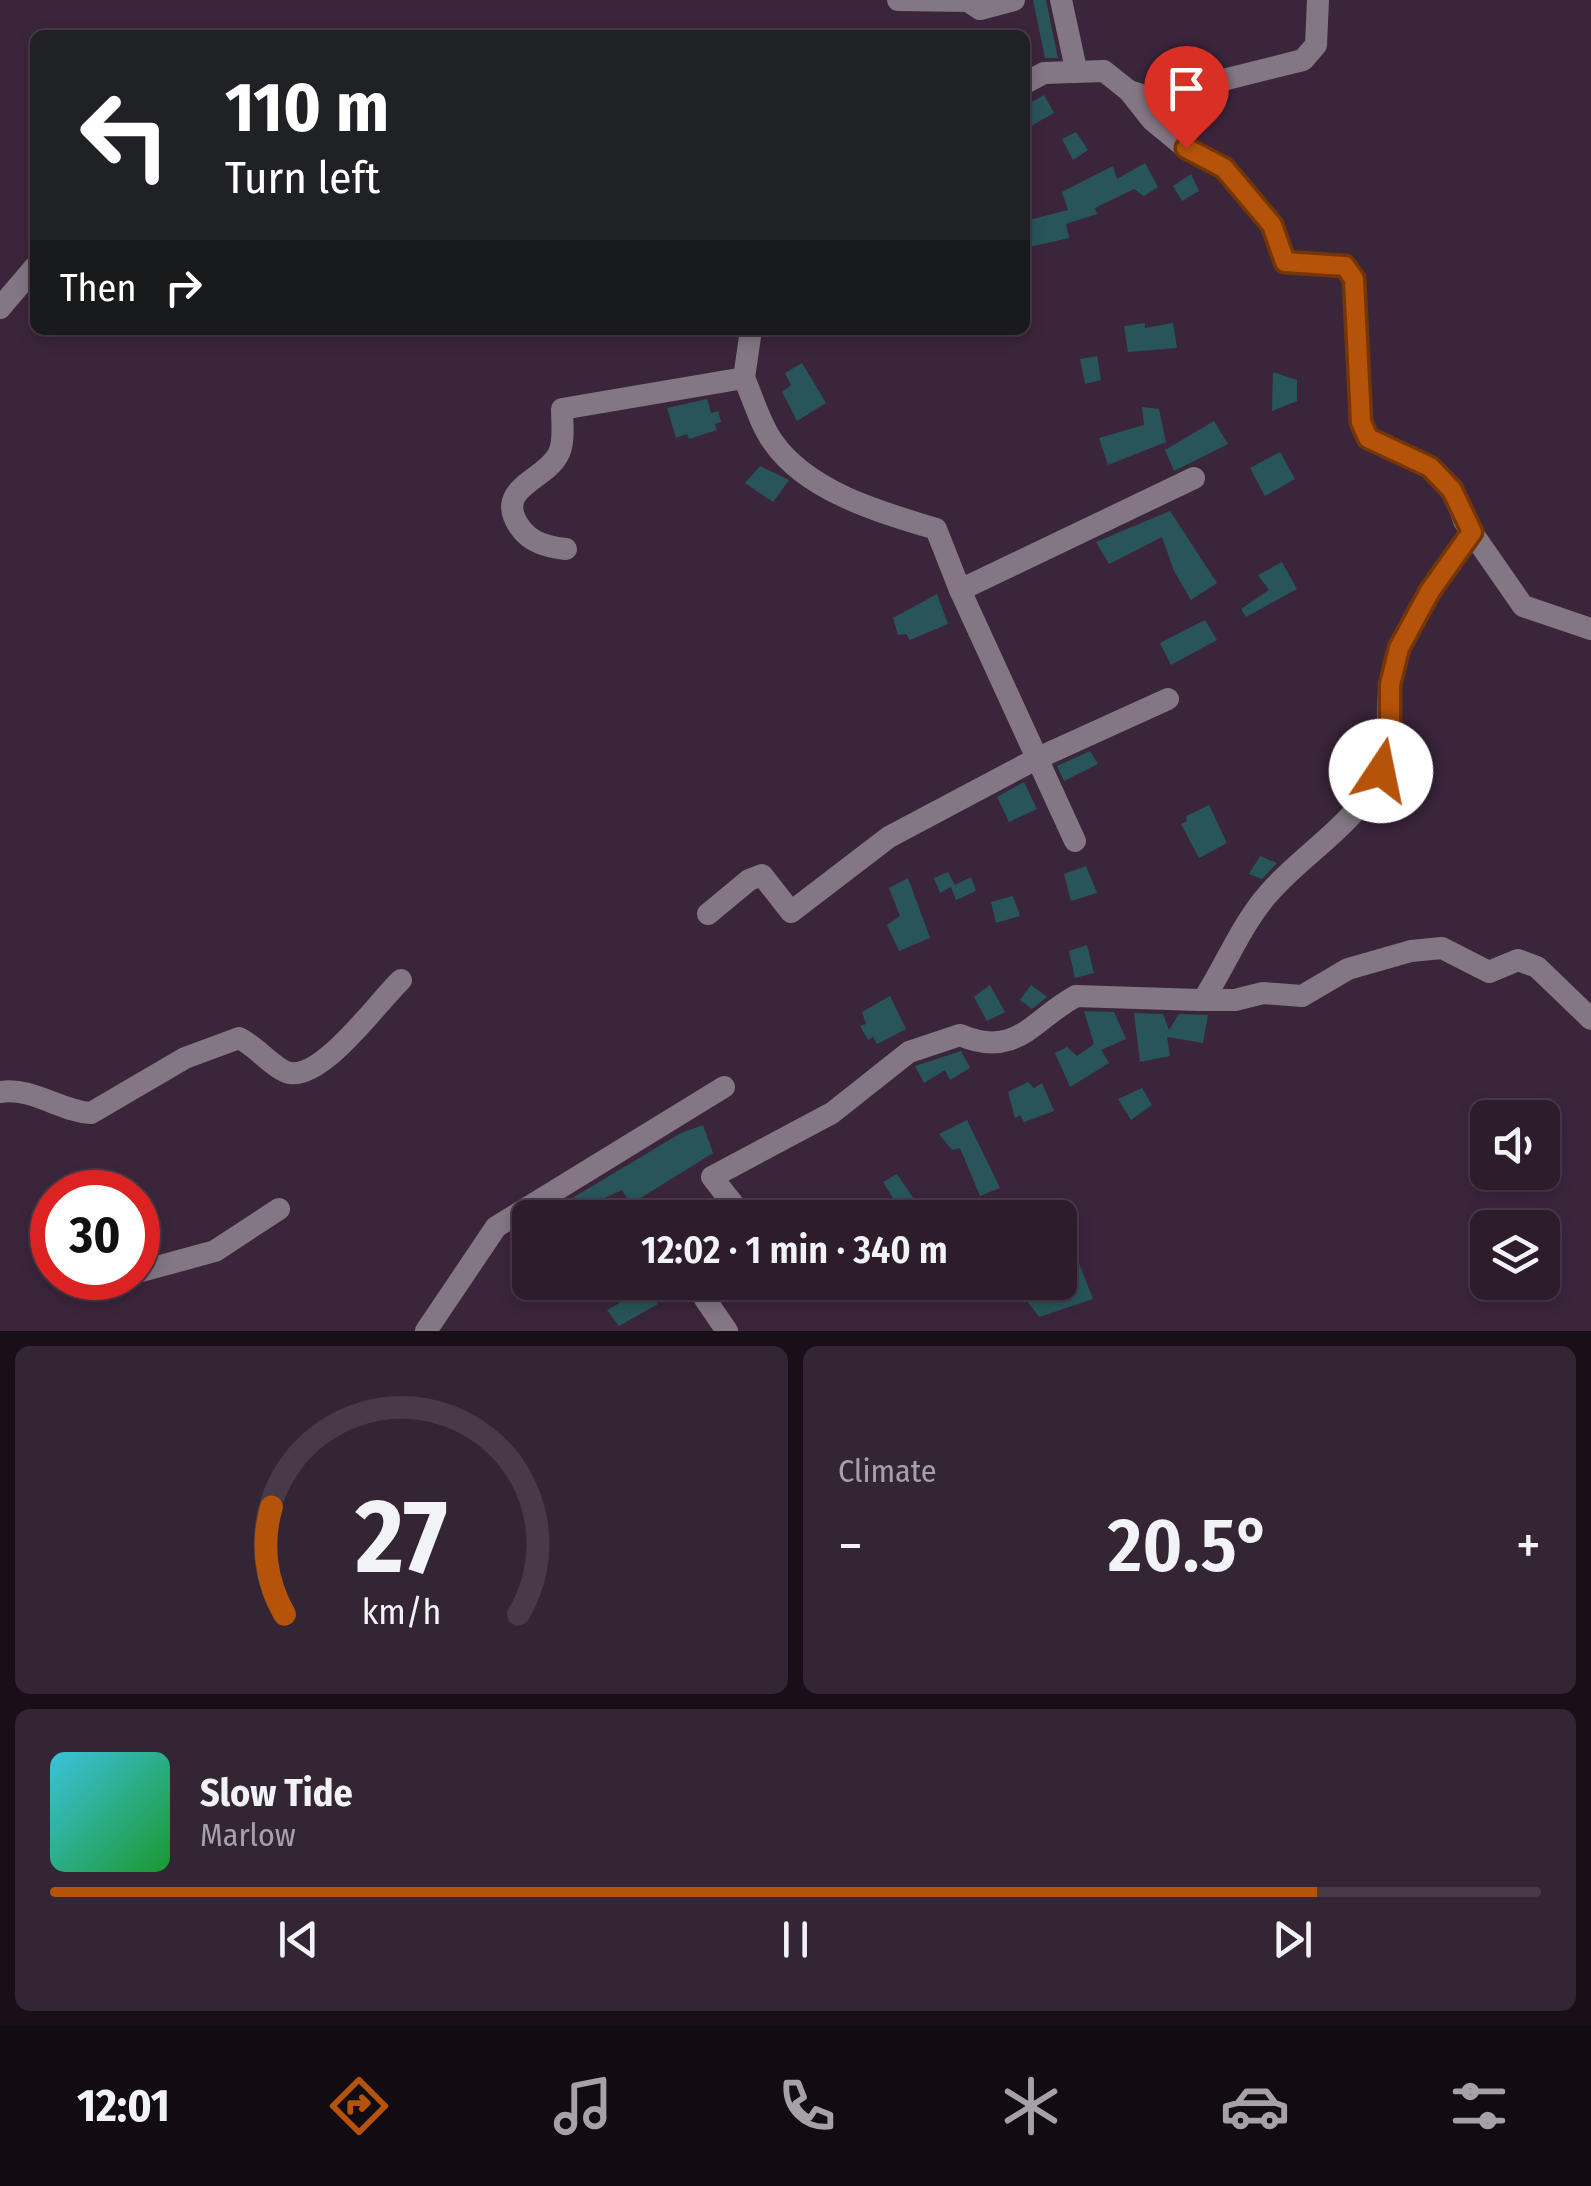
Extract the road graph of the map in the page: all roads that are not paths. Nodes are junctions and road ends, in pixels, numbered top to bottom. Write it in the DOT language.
graph roads {
  1 [pos="898,0"];
  2 [pos="1014,0"];
  3 [pos="1062,0"];
  4 [pos="1318,0"];
  5 [pos="1076,69"];
  6 [pos="1030,80"];
  7 [pos="1129,91"];
  8 [pos="30,273"];
  9 [pos="0,308"];
  10 [pos="751,335"];
  11 [pos="744,378"];
  12 [pos="1194,478"];
  13 [pos="1472,532"];
  14 [pos="566,549"];
  15 [pos="960,590"];
  16 [pos="1591,630"];
  17 [pos="1168,699"];
  18 [pos="1038,758"];
  19 [pos="1075,841"];
  20 [pos="708,914"];
  21 [pos="400,980"];
  22 [pos="1204,998"];
  23 [pos="1591,1019"];
  24 [pos="724,1087"];
  25 [pos="0,1092"];
  26 [pos="730,1200"];
  27 [pos="279,1209"];
  28 [pos="160,1266"];
  29 [pos="706,1300"];
  30 [pos="426,1331"];
  31 [pos="728,1331"];
  1 -- 2 [label="street"];
  3 -- 5 [label="street"];
  4 -- 7 [label="street"];
  5 -- 6 [label="street"];
  5 -- 7 [label="street"];
  7 -- 13 [label="street"];
  8 -- 9 [label="street"];
  10 -- 11 [label="street"];
  11 -- 14 [label="street"];
  11 -- 15 [label="street"];
  12 -- 15 [label="street"];
  13 -- 16 [label="street"];
  13 -- 22 [label="street"];
  15 -- 18 [label="street"];
  17 -- 18 [label="street"];
  18 -- 19 [label="street"];
  18 -- 20 [label="street"];
  21 -- 25 [label="street"];
  22 -- 23 [label="street"];
  22 -- 26 [label="street"];
  24 -- 30 [label="street"];
  27 -- 28 [label="street"];
  29 -- 31 [label="street"];
}
